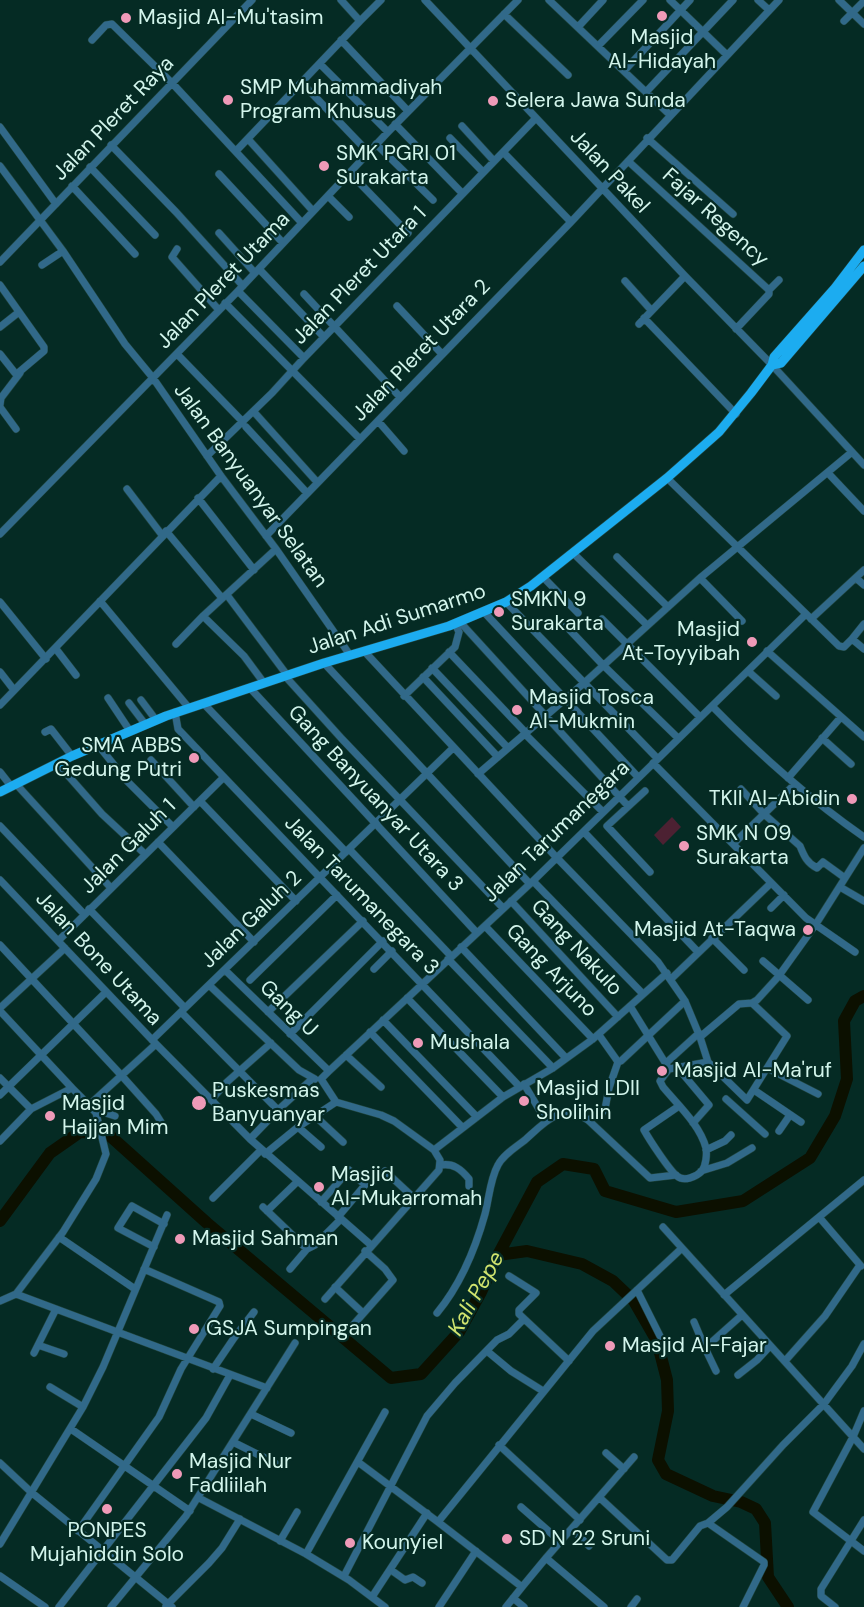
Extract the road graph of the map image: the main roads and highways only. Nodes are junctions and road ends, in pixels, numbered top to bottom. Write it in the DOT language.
graph roads {
  1 [pos="864,250"];
  2 [pos="864,266"];
  3 [pos="852,274"];
  4 [pos="0,792"];
  1 -- 3 [label="main road, Jalan Adi Sumarmo"];
  2 -- 3 [label="main road, Jalan Adi Sumarmo"];
  3 -- 4 [label="main road, Jalan Adi Sumarmo"];
}
